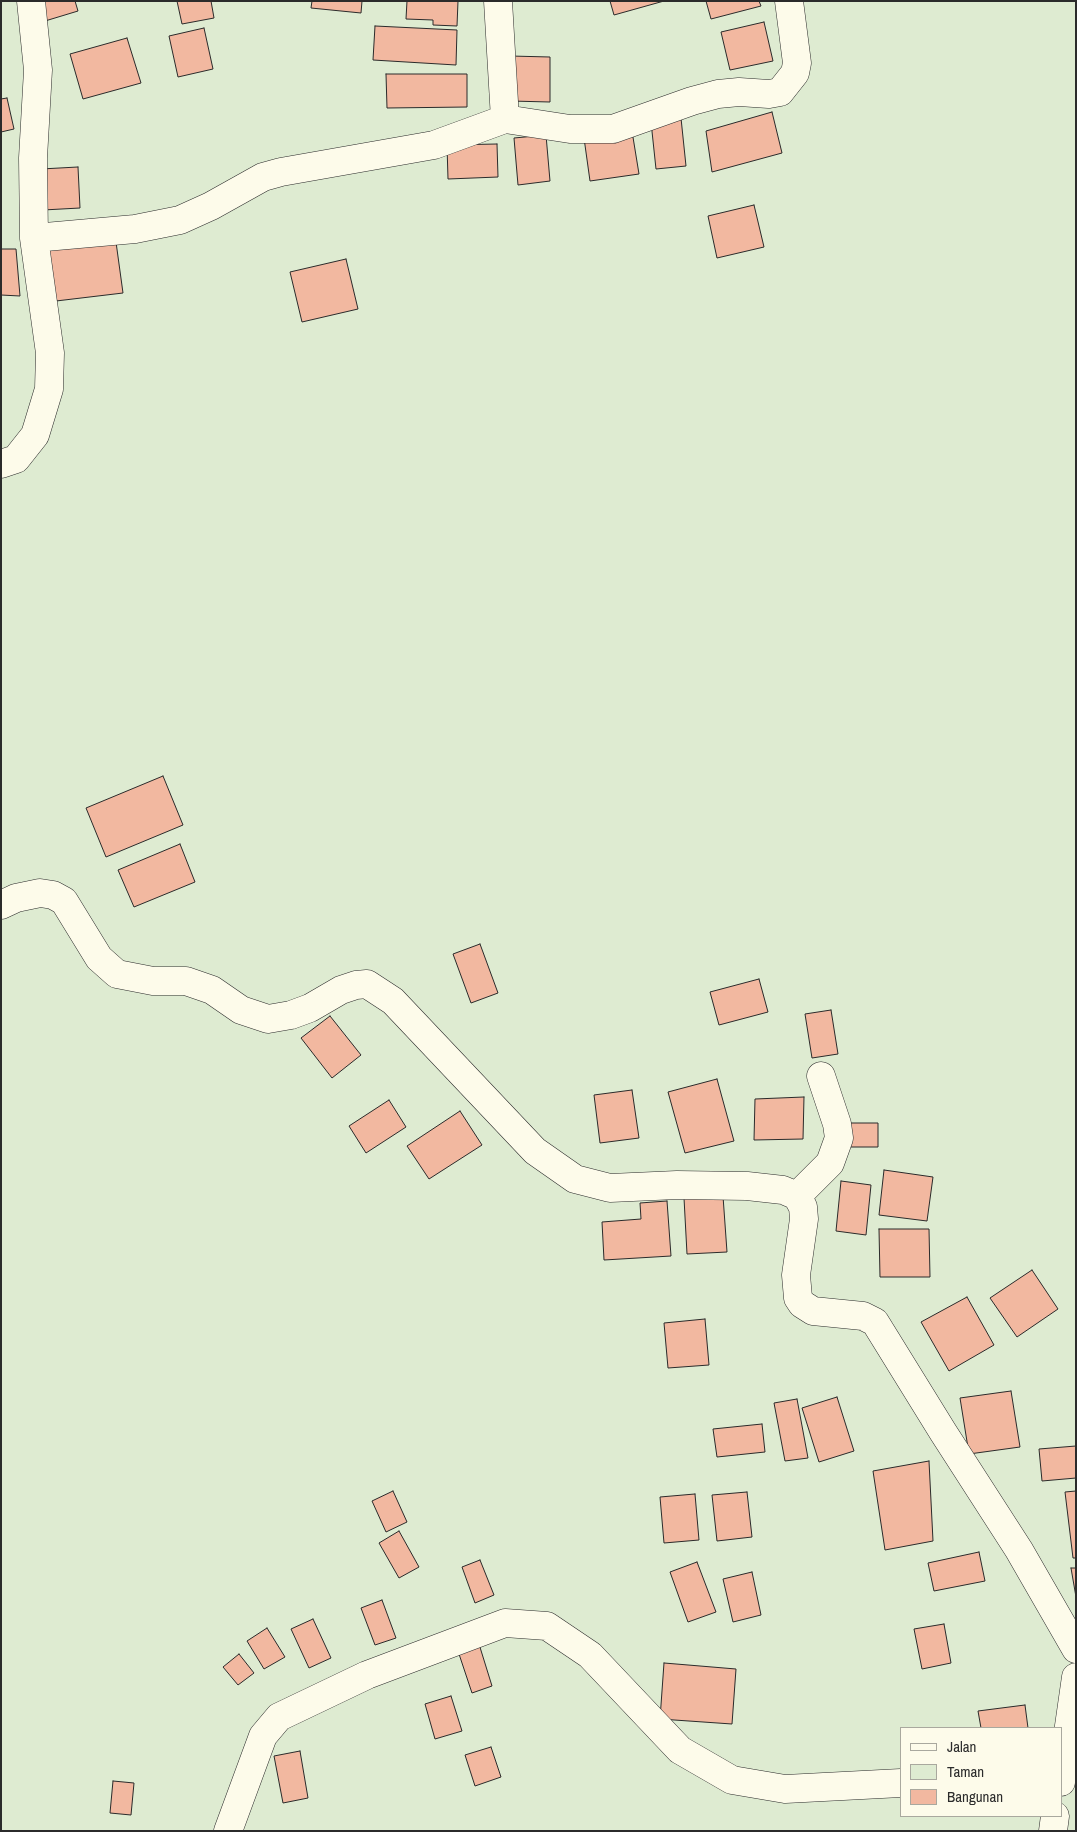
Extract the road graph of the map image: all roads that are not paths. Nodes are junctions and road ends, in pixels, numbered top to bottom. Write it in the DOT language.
graph roads {
  1 [pos="31,1"];
  2 [pos="498,1"];
  3 [pos="789,1"];
  4 [pos="505,118"];
  5 [pos="34,238"];
  6 [pos="1,464"];
  7 [pos="1,905"];
  8 [pos="821,1076"];
  9 [pos="797,1196"];
  10 [pos="1076,1649"];
  11 [pos="1076,1677"];
  12 [pos="1065,1768"];
  13 [pos="900,1783"];
  14 [pos="1055,1817"];
  15 [pos="228,1831"];
  16 [pos="1053,1831"];
  1 -- 5 [label="street"];
  2 -- 4 [label="street"];
  3 -- 4 [label="street"];
  4 -- 5 [label="street"];
  5 -- 6 [label="street"];
  7 -- 9 [label="street"];
  8 -- 9 [label="street"];
  9 -- 10 [label="street"];
  11 -- 12 [label="street"];
  13 -- 15 [label="street"];
  14 -- 16 [label="street"];
}
